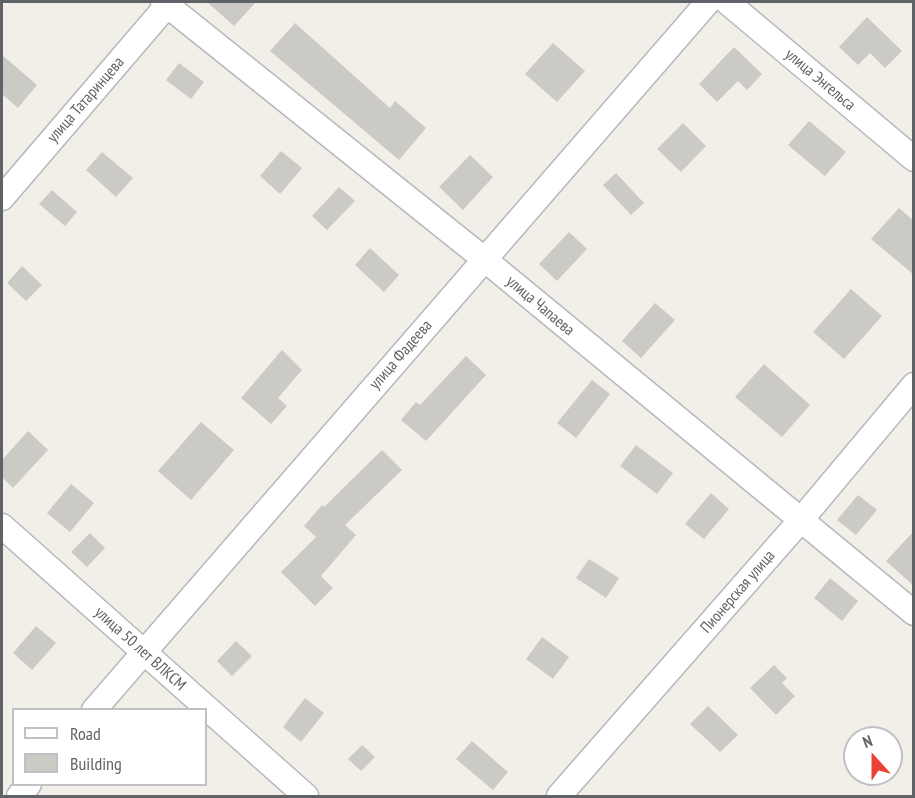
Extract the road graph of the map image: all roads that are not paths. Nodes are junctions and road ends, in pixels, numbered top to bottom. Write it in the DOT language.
graph roads {
  1 [pos="708,2"];
  2 [pos="727,2"];
  3 [pos="167,3"];
  4 [pos="914,159"];
  5 [pos="2,198"];
  6 [pos="484,259"];
  7 [pos="914,384"];
  8 [pos="800,521"];
  9 [pos="2,526"];
  10 [pos="914,613"];
  11 [pos="144,652"];
  12 [pos="96,708"];
  13 [pos="306,796"];
  14 [pos="559,796"];
  1 -- 6 [label="street, улица Фадеева"];
  2 -- 4 [label="street, улица Энгельса"];
  3 -- 5 [label="street, улица Татаринцева"];
  3 -- 6 [label="street, улица Чапаева"];
  6 -- 8 [label="street, улица Чапаева"];
  6 -- 11 [label="street, улица Фадеева"];
  7 -- 8 [label="street, Пионерская улица"];
  8 -- 10 [label="street, улица Чапаева"];
  8 -- 14 [label="street, Пионерская улица"];
  9 -- 11 [label="street, улица 50 лет ВЛКСМ"];
  11 -- 12 [label="street, улица Фадеева"];
  11 -- 13 [label="street, улица 50 лет ВЛКСМ"];
}
